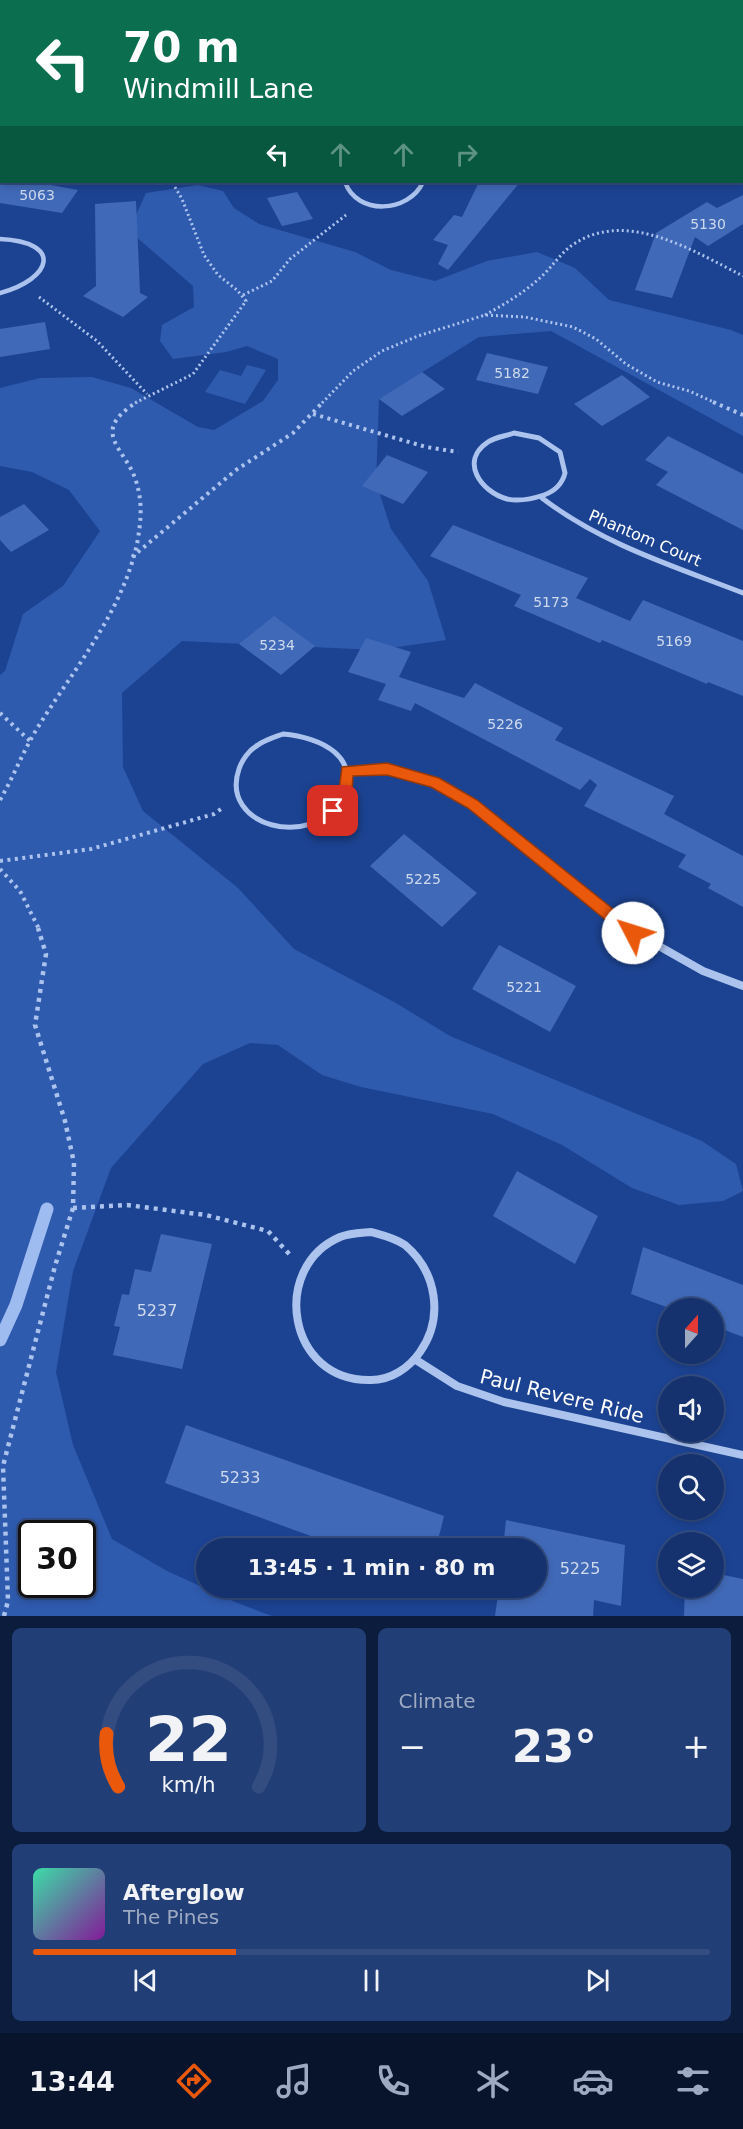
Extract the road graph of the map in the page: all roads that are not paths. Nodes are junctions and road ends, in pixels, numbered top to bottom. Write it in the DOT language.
graph roads {
  1 [pos="345,183"];
  2 [pos="423,183"];
  3 [pos="0,239"];
  4 [pos="0,293"];
  5 [pos="542,498"];
  6 [pos="743,593"];
  7 [pos="346,771"];
  8 [pos="743,986"];
  9 [pos="416,1360"];
  10 [pos="743,1455"];
  1 -- 2 [label="street"];
  3 -- 4 [label="street"];
  5 -- 5 [label="street"];
  5 -- 6 [label="street, Phantom Court"];
  7 -- 7 [label="street"];
  7 -- 8 [label="street"];
  9 -- 9 [label="street"];
  9 -- 10 [label="street, Paul Revere Ride"];
}
